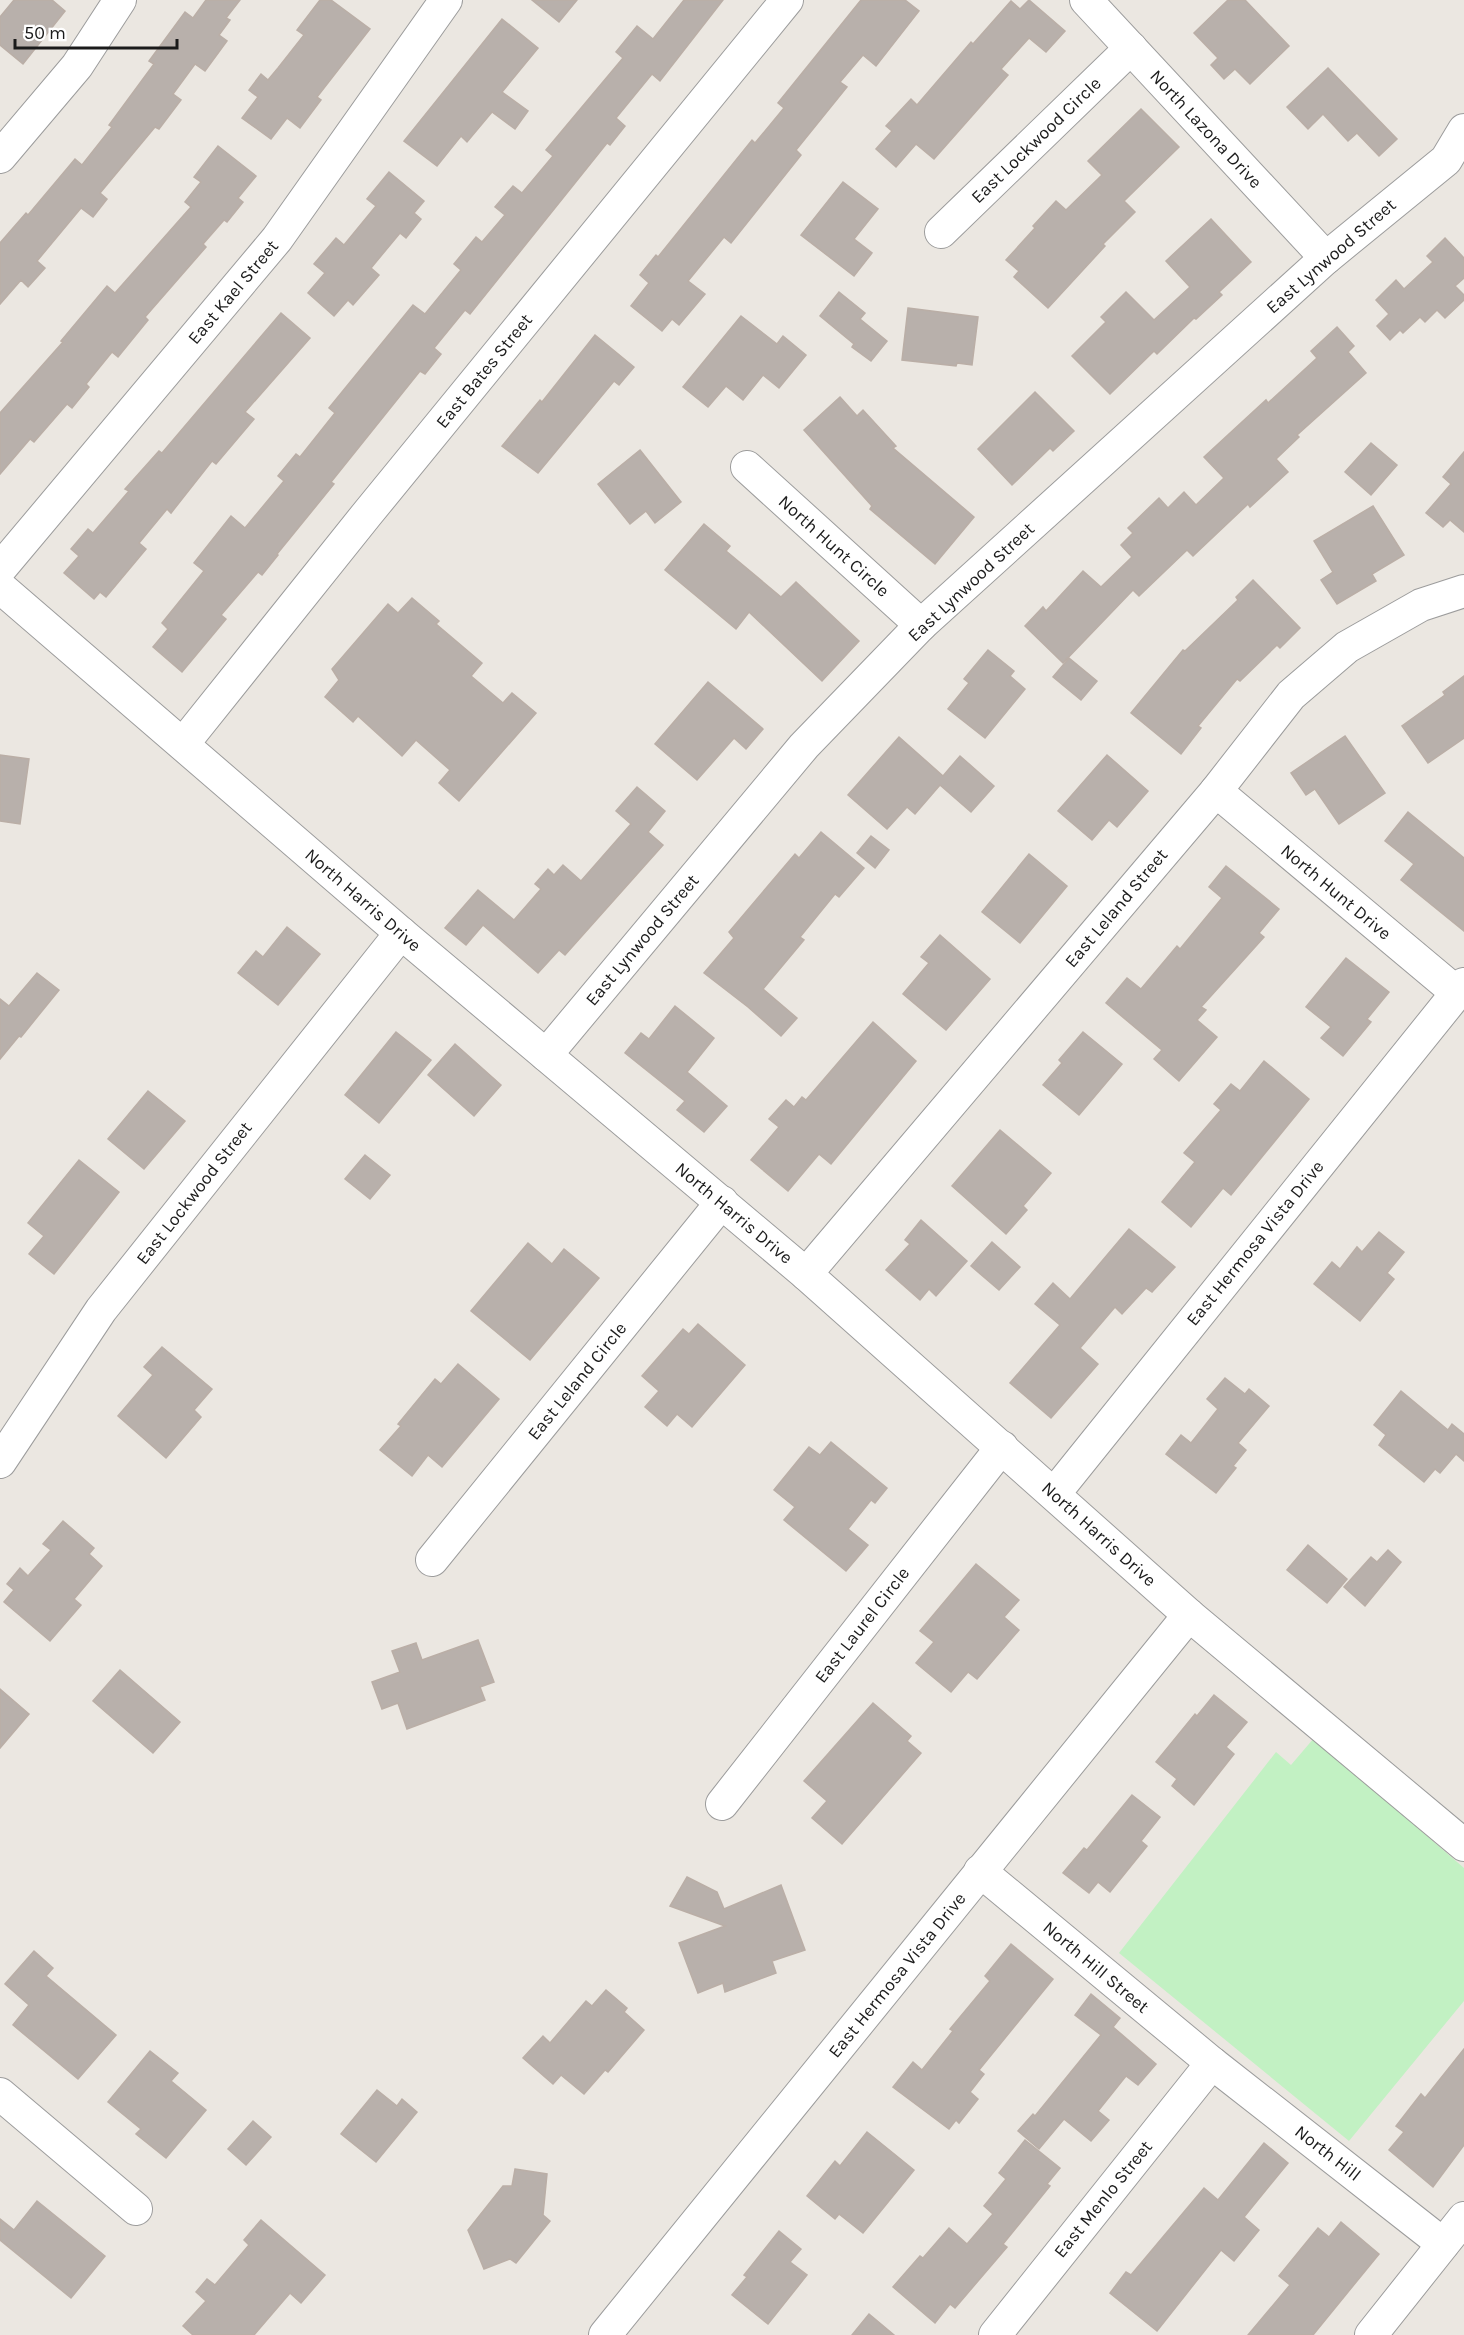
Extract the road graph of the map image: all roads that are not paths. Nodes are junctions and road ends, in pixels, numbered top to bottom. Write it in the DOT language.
graph roads {
  1 [pos="120,0"];
  2 [pos="446,0"];
  3 [pos="787,0"];
  4 [pos="1086,0"];
  5 [pos="1131,48"];
  6 [pos="1464,130"];
  7 [pos="0,157"];
  8 [pos="1455,170"];
  9 [pos="941,232"];
  10 [pos="1326,258"];
  11 [pos="747,467"];
  12 [pos="0,569"];
  13 [pos="0,587"];
  14 [pos="1464,591"];
  15 [pos="921,626"];
  16 [pos="183,744"];
  17 [pos="1216,791"];
  18 [pos="401,933"];
  19 [pos="1460,988"];
  20 [pos="546,1055"];
  21 [pos="722,1202"];
  22 [pos="806,1274"];
  23 [pos="1002,1447"];
  24 [pos="0,1462"];
  25 [pos="1054,1494"];
  26 [pos="432,1560"];
  27 [pos="1189,1615"];
  28 [pos="722,1804"];
  29 [pos="1464,1845"];
  30 [pos="980,1871"];
  31 [pos="1212,2063"];
  32 [pos="0,2094"];
  33 [pos="136,2209"];
  34 [pos="1464,2218"];
  35 [pos="1443,2244"];
  36 [pos="605,2335"];
  37 [pos="995,2335"];
  38 [pos="1371,2335"];
  1 -- 7 [label="street"];
  2 -- 12 [label="street, East Kael Street"];
  3 -- 16 [label="street, East Bates Street"];
  4 -- 5 [label="street, North Lazona Drive"];
  5 -- 9 [label="street, East Lockwood Circle"];
  5 -- 10 [label="street, North Lazona Drive"];
  6 -- 8 [label="street, East Lynwood Street"];
  8 -- 10 [label="street, East Lynwood Street"];
  10 -- 15 [label="street, East Lynwood Street"];
  11 -- 15 [label="street, North Hunt Circle"];
  13 -- 16 [label="street, North Harris Drive"];
  14 -- 17 [label="street, East Leland Street"];
  15 -- 20 [label="street, East Lynwood Street"];
  16 -- 18 [label="street, North Harris Drive"];
  17 -- 19 [label="street, North Hunt Drive"];
  17 -- 22 [label="street, East Leland Street"];
  18 -- 20 [label="street, North Harris Drive"];
  18 -- 24 [label="street, East Lockwood Street"];
  19 -- 25 [label="street, East Hermosa Vista Drive"];
  20 -- 21 [label="street, North Harris Drive"];
  21 -- 22 [label="street, North Harris Drive"];
  21 -- 26 [label="street, East Leland Circle"];
  22 -- 23 [label="street, North Harris Drive"];
  23 -- 25 [label="street, North Harris Drive"];
  23 -- 28 [label="street, East Laurel Circle"];
  25 -- 27 [label="street, North Harris Drive"];
  27 -- 29 [label="street, North Harris Drive"];
  27 -- 30 [label="street, East Hermosa Vista Drive"];
  30 -- 31 [label="street, North Hill Street"];
  30 -- 36 [label="street, East Hermosa Vista Drive"];
  31 -- 35 [label="street, North Hill"];
  31 -- 37 [label="street, East Menlo Street"];
  32 -- 33 [label="street"];
  34 -- 35 [label="street"];
  35 -- 38 [label="street"];
}
